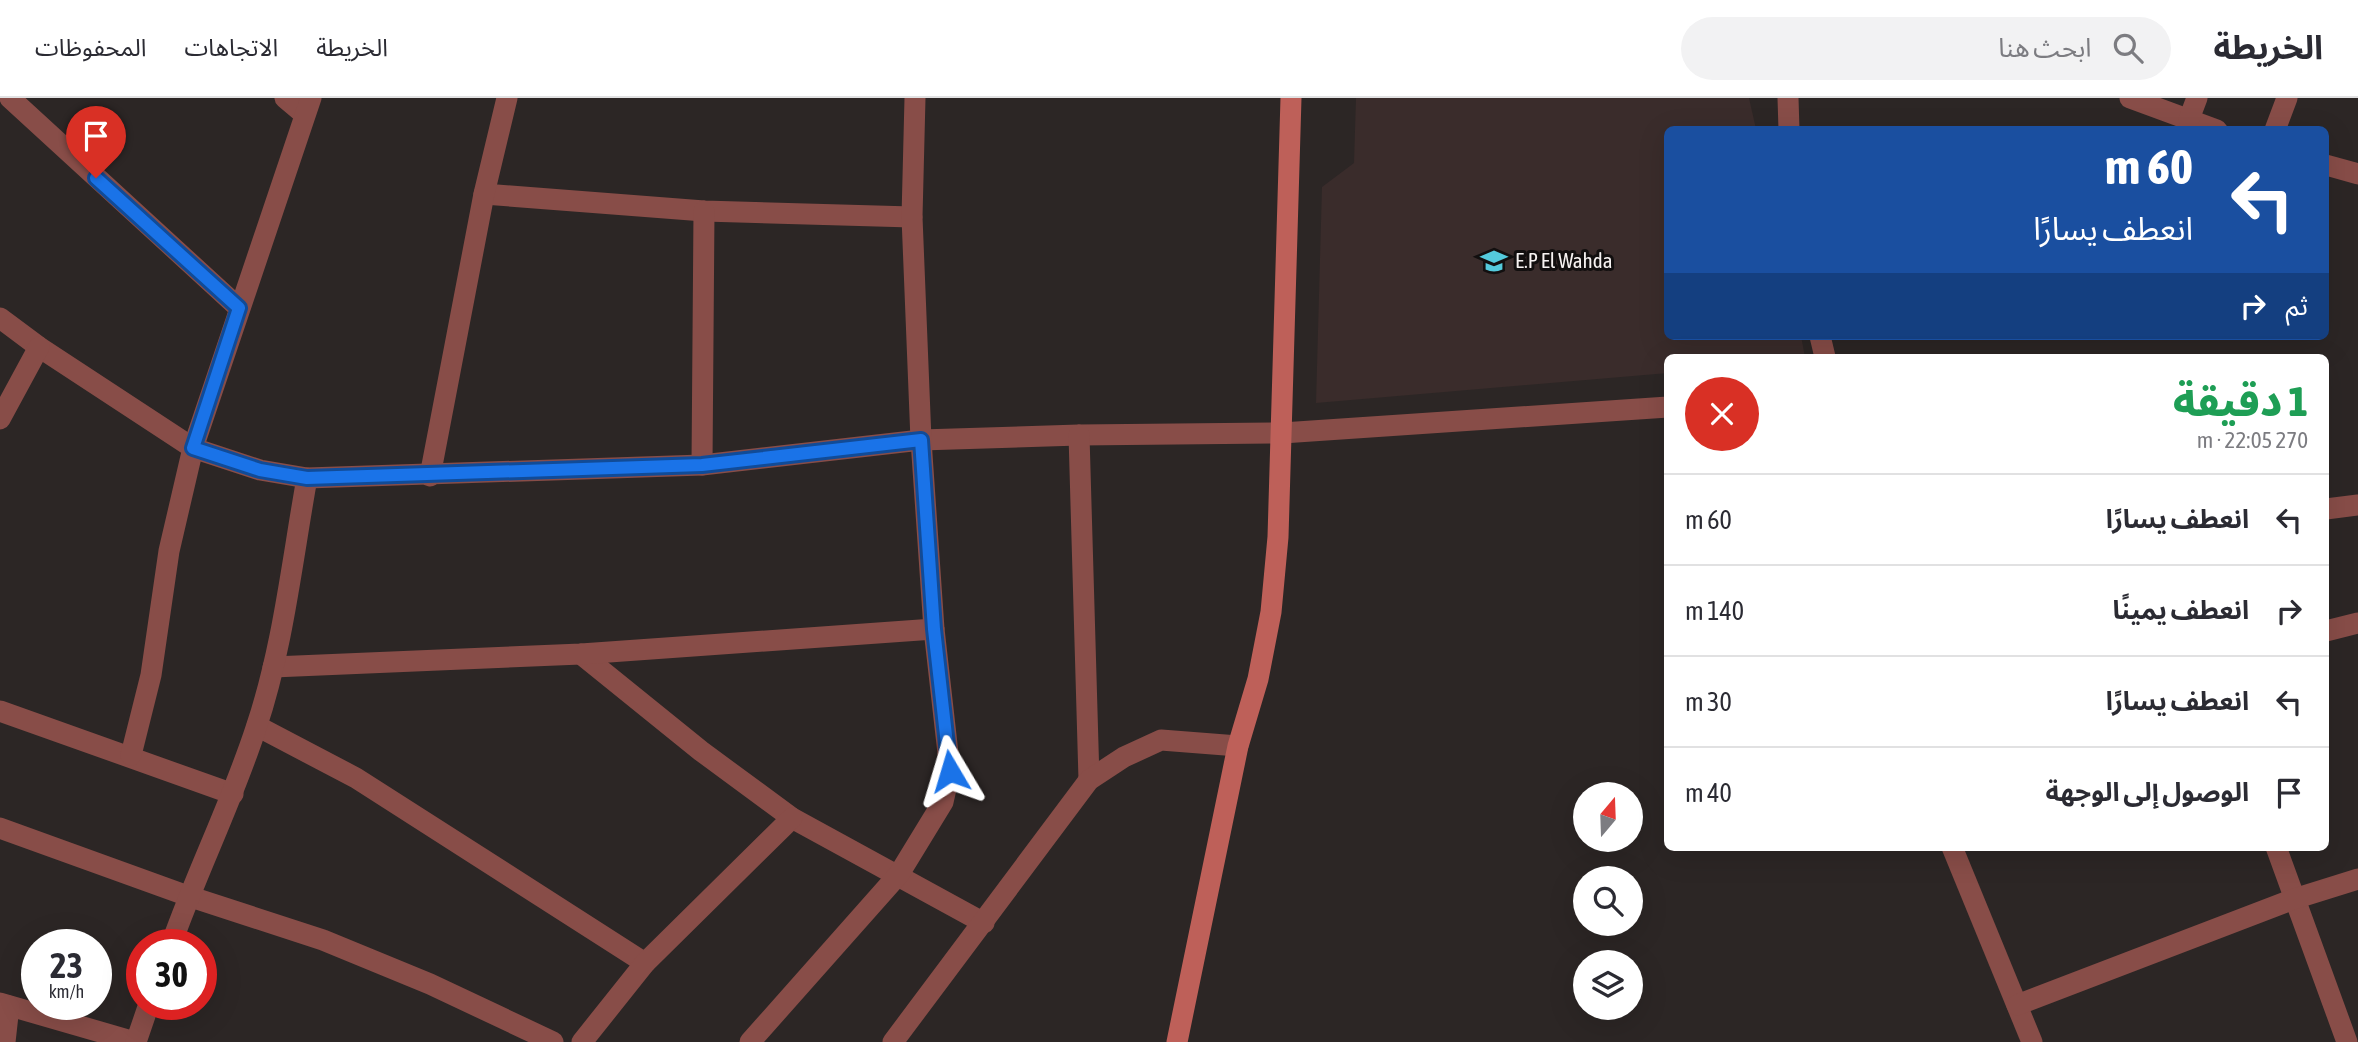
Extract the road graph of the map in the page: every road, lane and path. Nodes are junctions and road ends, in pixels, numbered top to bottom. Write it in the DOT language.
graph roads {
  1 [pos="10,98"];
  2 [pos="285,98"];
  3 [pos="506,98"];
  4 [pos="915,98"];
  5 [pos="1291,98"];
  6 [pos="1788,98"];
  7 [pos="2130,98"];
  8 [pos="2197,98"];
  9 [pos="2287,98"];
  10 [pos="308,106"];
  11 [pos="2189,119"];
  12 [pos="1789,126"];
  13 [pos="2207,126"];
  14 [pos="2276,126"];
  15 [pos="2329,166"];
  16 [pos="2358,174"];
  17 [pos="484,194"];
  18 [pos="704,211"];
  19 [pos="912,216"];
  20 [pos="239,308"];
  21 [pos="0,318"];
  22 [pos="39,347"];
  23 [pos="1664,408"];
  24 [pos="0,419"];
  25 [pos="1282,433"];
  26 [pos="1079,435"];
  27 [pos="921,440"];
  28 [pos="193,448"];
  29 [pos="702,465"];
  30 [pos="430,476"];
  31 [pos="307,478"];
  32 [pos="2358,505"];
  33 [pos="2329,509"];
  34 [pos="2358,623"];
  35 [pos="934,629"];
  36 [pos="2329,630"];
  37 [pos="581,654"];
  38 [pos="273,667"];
  39 [pos="0,711"];
  40 [pos="257,726"];
  41 [pos="1238,746"];
  42 [pos="131,755"];
  43 [pos="1089,780"];
  44 [pos="233,794"];
  45 [pos="792,818"];
  46 [pos="0,828"];
  47 [pos="1954,851"];
  48 [pos="2277,851"];
  49 [pos="899,874"];
  50 [pos="2358,879"];
  51 [pos="188,896"];
  52 [pos="2294,899"];
  53 [pos="984,923"];
  54 [pos="177,929"];
  55 [pos="645,963"];
  56 [pos="4,1004"];
  57 [pos="2017,1005"];
  58 [pos="143,1020"];
  59 [pos="5,1042"];
  60 [pos="135,1042"];
  61 [pos="553,1042"];
  62 [pos="582,1042"];
  63 [pos="750,1042"];
  64 [pos="893,1042"];
  65 [pos="1177,1042"];
  66 [pos="2032,1042"];
  67 [pos="2347,1042"];
  1 -- 20 [label="street"];
  2 -- 10 [label="street"];
  3 -- 17 [label="street"];
  4 -- 19 [label="street"];
  5 -- 25 [label="main road"];
  6 -- 12 [label="street"];
  7 -- 11 [label="street"];
  8 -- 11 [label="street"];
  9 -- 14 [label="street"];
  10 -- 20 [label="street"];
  11 -- 13 [label="street"];
  15 -- 16 [label="street"];
  17 -- 18 [label="street"];
  17 -- 30 [label="street"];
  18 -- 19 [label="street"];
  18 -- 29 [label="street"];
  19 -- 27 [label="street"];
  20 -- 28 [label="street"];
  21 -- 22 [label="street"];
  22 -- 24 [label="street"];
  22 -- 28 [label="street"];
  23 -- 25 [label="street"];
  25 -- 26 [label="street"];
  25 -- 41 [label="main road"];
  26 -- 27 [label="street"];
  26 -- 43 [label="street"];
  27 -- 29 [label="street"];
  27 -- 35 [label="street"];
  28 -- 31 [label="street"];
  28 -- 42 [label="street"];
  29 -- 30 [label="street"];
  30 -- 31 [label="street"];
  31 -- 38 [label="street"];
  32 -- 33 [label="street"];
  34 -- 36 [label="street"];
  35 -- 37 [label="street"];
  35 -- 49 [label="street"];
  37 -- 38 [label="street"];
  37 -- 45 [label="street"];
  38 -- 40 [label="street"];
  39 -- 42 [label="street"];
  40 -- 44 [label="street"];
  40 -- 55 [label="street"];
  41 -- 43 [label="street"];
  41 -- 65 [label="main road"];
  42 -- 44 [label="street"];
  43 -- 53 [label="street"];
  44 -- 51 [label="street"];
  45 -- 49 [label="street"];
  45 -- 55 [label="street"];
  46 -- 51 [label="street"];
  47 -- 57 [label="street"];
  48 -- 52 [label="street"];
  49 -- 53 [label="street"];
  49 -- 63 [label="street"];
  50 -- 52 [label="street"];
  51 -- 54 [label="street"];
  51 -- 61 [label="street"];
  52 -- 57 [label="street"];
  52 -- 67 [label="street"];
  53 -- 64 [label="street"];
  55 -- 62 [label="street"];
  56 -- 59 [label="street"];
  56 -- 60 [label="street"];
  57 -- 66 [label="street"];
  58 -- 60 [label="street"];
}
